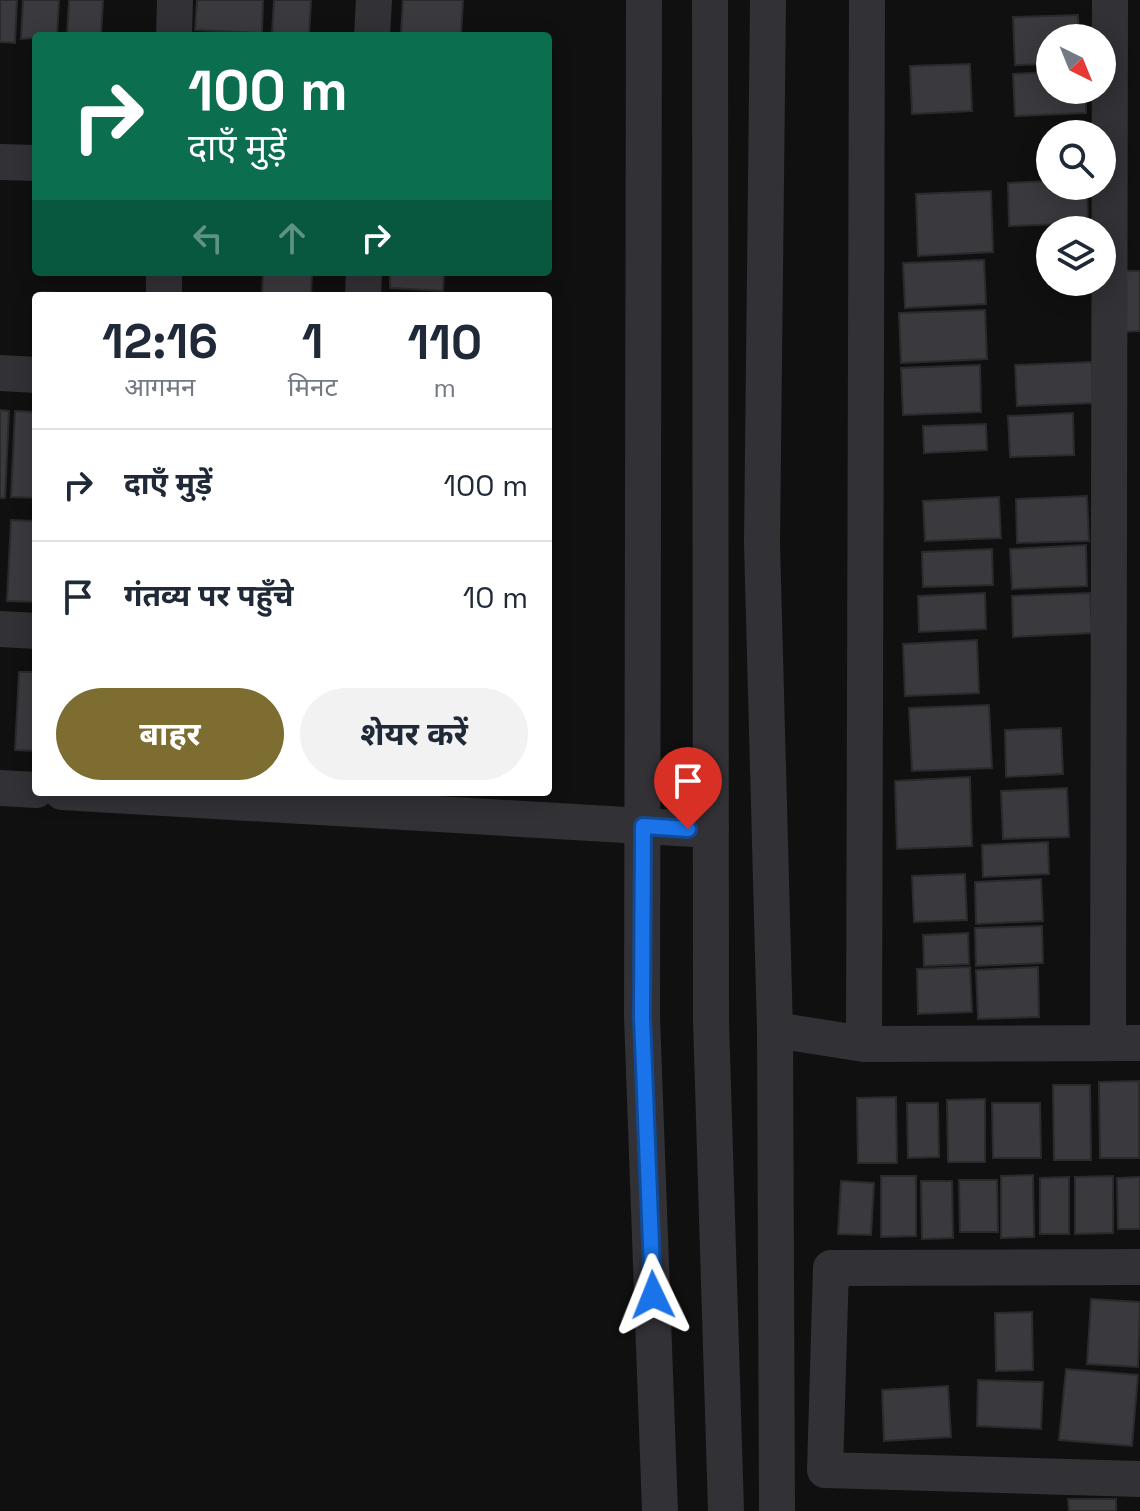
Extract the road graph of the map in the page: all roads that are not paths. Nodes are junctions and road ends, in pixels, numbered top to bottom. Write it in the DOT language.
graph roads {
  1 [pos="175,0"];
  2 [pos="374,0"];
  3 [pos="644,0"];
  4 [pos="710,0"];
  5 [pos="768,0"];
  6 [pos="867,0"];
  7 [pos="1110,0"];
  8 [pos="174,32"];
  9 [pos="372,32"];
  10 [pos="0,162"];
  11 [pos="32,163"];
  12 [pos="1125,228"];
  13 [pos="0,373"];
  14 [pos="32,375"];
  15 [pos="0,629"];
  16 [pos="32,631"];
  17 [pos="0,788"];
  18 [pos="32,790"];
  19 [pos="1124,792"];
  20 [pos="130,796"];
  21 [pos="643,826"];
  22 [pos="711,830"];
  23 [pos="775,1030"];
  24 [pos="1124,1043"];
  25 [pos="864,1044"];
  26 [pos="1140,1267"];
  27 [pos="1140,1479"];
  28 [pos="660,1511"];
  29 [pos="726,1511"];
  30 [pos="777,1511"];
  1 -- 8 [label="street"];
  2 -- 9 [label="street"];
  3 -- 21 [label="street"];
  4 -- 22 [label="street"];
  5 -- 23 [label="street"];
  6 -- 25 [label="street"];
  7 -- 12 [label="street"];
  10 -- 11 [label="street"];
  12 -- 19 [label="street"];
  13 -- 14 [label="street"];
  15 -- 16 [label="street"];
  17 -- 18 [label="street"];
  19 -- 24 [label="street"];
  20 -- 21 [label="street"];
  21 -- 22 [label="street"];
  21 -- 28 [label="street"];
  22 -- 29 [label="street"];
  23 -- 25 [label="street"];
  23 -- 30 [label="street"];
  24 -- 25 [label="street"];
  26 -- 27 [label="street"];
}
